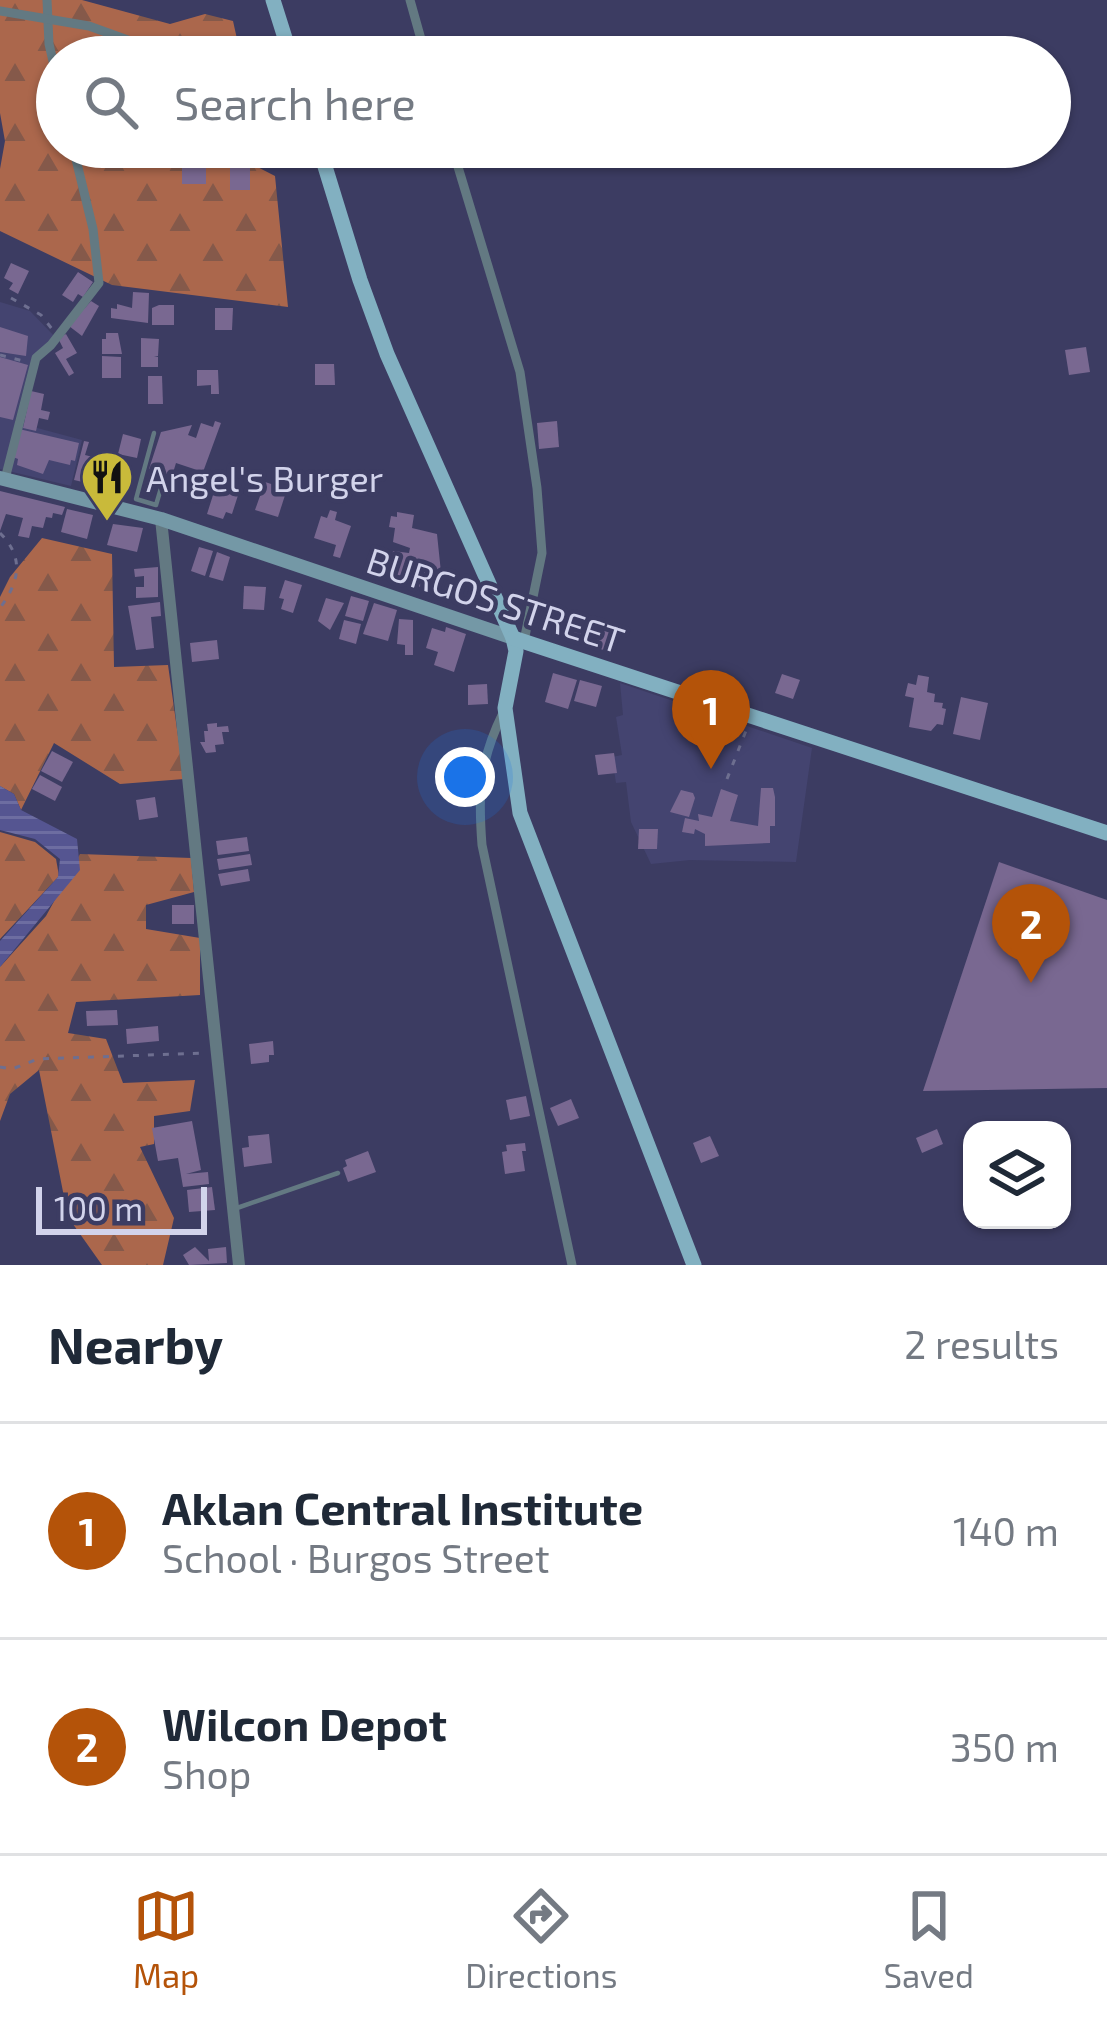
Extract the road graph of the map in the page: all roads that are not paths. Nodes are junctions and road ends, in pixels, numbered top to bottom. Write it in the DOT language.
graph roads {
  1 [pos="47,0"];
  2 [pos="273,0"];
  3 [pos="410,0"];
  4 [pos="0,11"];
  5 [pos="46,19"];
  6 [pos="49,36"];
  7 [pos="117,36"];
  8 [pos="284,36"];
  9 [pos="420,36"];
  10 [pos="78,168"];
  11 [pos="325,168"];
  12 [pos="458,168"];
  13 [pos="154,433"];
  14 [pos="2,478"];
  15 [pos="162,485"];
  16 [pos="146,509"];
  17 [pos="161,519"];
  18 [pos="518,639"];
  19 [pos="505,708"];
  20 [pos="1107,833"];
  21 [pos="338,1174"];
  22 [pos="231,1210"];
  23 [pos="238,1265"];
  24 [pos="572,1265"];
  25 [pos="694,1265"];
  1 -- 5 [label="street"];
  2 -- 8 [label="main road"];
  3 -- 9 [label="street"];
  4 -- 5 [label="street"];
  5 -- 6 [label="street"];
  5 -- 7 [label="street"];
  10 -- 14 [label="street"];
  11 -- 18 [label="main road"];
  12 -- 18 [label="street"];
  13 -- 16 [label="lane"];
  14 -- 16 [label="main road, BURGOS STREET"];
  15 -- 16 [label="lane"];
  16 -- 17 [label="main road, BURGOS STREET"];
  17 -- 18 [label="main road, BURGOS STREET"];
  17 -- 22 [label="street"];
  18 -- 19 [label="main road"];
  18 -- 20 [label="main road, BURGOS STREET"];
  19 -- 24 [label="street"];
  19 -- 25 [label="main road"];
  21 -- 22 [label="lane"];
  22 -- 23 [label="street"];
}
